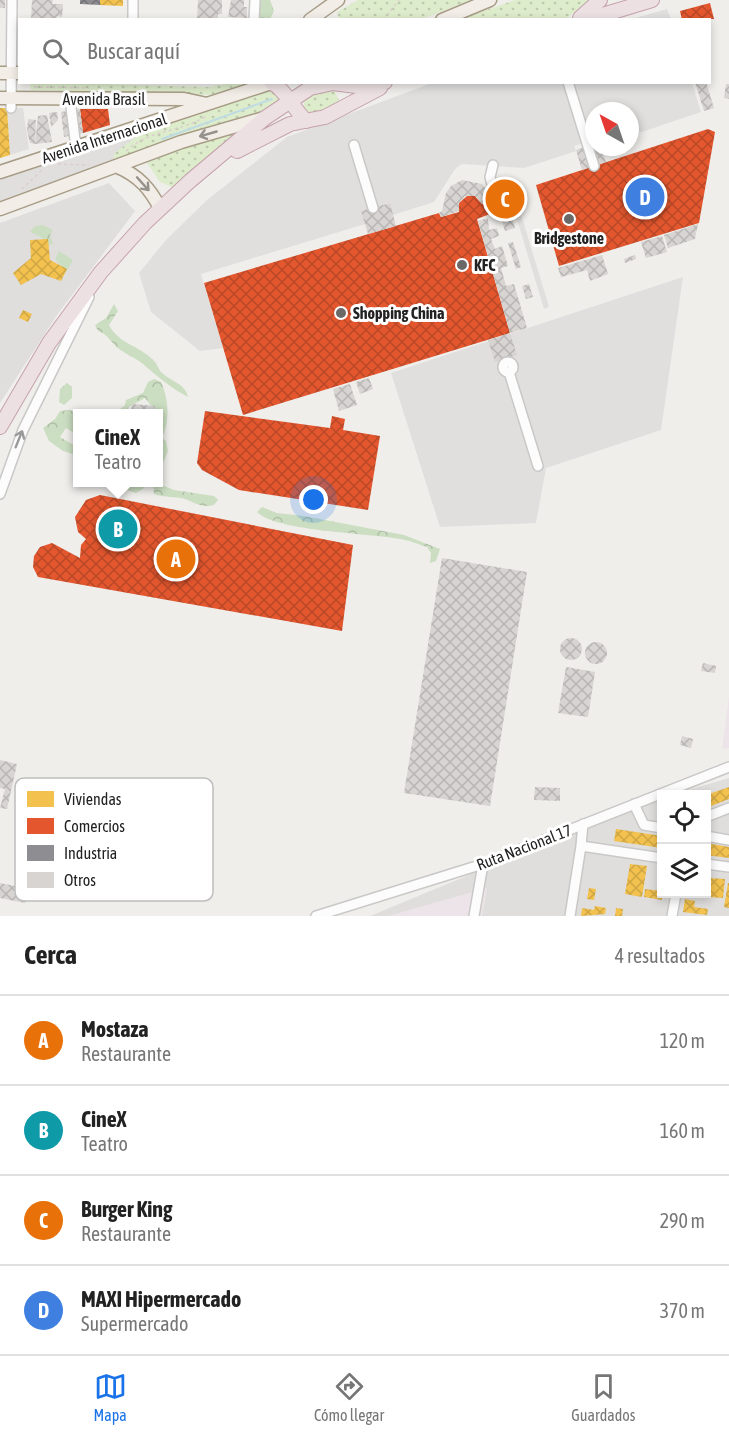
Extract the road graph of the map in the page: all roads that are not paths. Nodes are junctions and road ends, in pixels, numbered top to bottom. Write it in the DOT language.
graph roads {
  1 [pos="12,0"];
  2 [pos="133,0"];
  3 [pos="255,0"];
  4 [pos="338,0"];
  5 [pos="490,0"];
  6 [pos="600,0"];
  7 [pos="652,0"];
  8 [pos="325,3"];
  9 [pos="133,18"];
  10 [pos="254,18"];
  11 [pos="312,18"];
  12 [pos="329,18"];
  13 [pos="447,18"];
  14 [pos="580,18"];
  15 [pos="593,18"];
  16 [pos="10,73"];
  17 [pos="270,84"];
  18 [pos="275,84"];
  19 [pos="322,84"];
  20 [pos="344,84"];
  21 [pos="349,84"];
  22 [pos="377,84"];
  23 [pos="386,84"];
  24 [pos="569,84"];
  25 [pos="70,99"];
  26 [pos="7,101"];
  27 [pos="288,102"];
  28 [pos="210,103"];
  29 [pos="342,108"];
  30 [pos="265,118"];
  31 [pos="306,120"];
  32 [pos="354,145"];
  33 [pos="76,148"];
  34 [pos="119,162"];
  35 [pos="213,162"];
  36 [pos="493,165"];
  37 [pos="594,166"];
  38 [pos="0,172"];
  39 [pos="513,188"];
  40 [pos="160,208"];
  41 [pos="373,208"];
  42 [pos="0,209"];
  43 [pos="101,272"];
  44 [pos="507,364"];
  45 [pos="0,427"];
  46 [pos="538,466"];
  47 [pos="0,494"];
  48 [pos="729,767"];
  49 [pos="634,804"];
  50 [pos="729,808"];
  51 [pos="711,815"];
  52 [pos="583,824"];
  53 [pos="657,827"];
  54 [pos="711,837"];
  55 [pos="729,840"];
  56 [pos="581,846"];
  57 [pos="657,857"];
  58 [pos="483,864"];
  59 [pos="711,865"];
  60 [pos="729,867"];
  61 [pos="675,898"];
  62 [pos="316,916"];
  63 [pos="474,916"];
  64 [pos="570,916"];
  65 [pos="672,916"];
  1 -- 16 [label="street"];
  2 -- 9 [label="street"];
  3 -- 10 [label="street"];
  4 -- 8 [label="main road"];
  5 -- 13 [label="main road"];
  6 -- 14 [label="highway"];
  7 -- 15 [label="highway"];
  8 -- 11 [label="main road"];
  8 -- 12 [label="main road"];
  16 -- 26 [label="street"];
  17 -- 28 [label="main road, Avenida Internacional"];
  18 -- 27 [label="highway"];
  19 -- 27 [label="highway"];
  20 -- 29 [label="highway"];
  21 -- 22 [label="highway"];
  23 -- 29 [label="highway"];
  24 -- 37 [label="street"];
  25 -- 26 [label="main road, Avenida Brasil"];
  25 -- 28 [label="main road, Avenida Brasil"];
  25 -- 33 [label="street"];
  27 -- 30 [label="highway"];
  27 -- 31 [label="highway"];
  28 -- 33 [label="main road, Avenida Internacional"];
  29 -- 31 [label="highway"];
  30 -- 34 [label="main road, one-way"];
  30 -- 35 [label="highway"];
  31 -- 35 [label="highway"];
  32 -- 41 [label="street"];
  33 -- 38 [label="main road, Avenida Internacional"];
  34 -- 40 [label="main road, one-way"];
  34 -- 42 [label="main road"];
  35 -- 40 [label="highway"];
  36 -- 39 [label="street"];
  40 -- 43 [label="highway"];
  43 -- 45 [label="highway"];
  47 -- 43 [label="street, one-way"];
  44 -- 46 [label="street"];
  48 -- 49 [label="street, Ruta Nacional 17"];
  49 -- 52 [label="street, Ruta Nacional 17"];
  49 -- 53 [label="street"];
  50 -- 51 [label="street"];
  52 -- 56 [label="street"];
  52 -- 58 [label="street, Ruta Nacional 17"];
  54 -- 55 [label="street"];
  56 -- 57 [label="street"];
  56 -- 64 [label="street"];
  58 -- 62 [label="street, Ruta Nacional 17"];
  58 -- 63 [label="street"];
  59 -- 60 [label="street"];
  61 -- 65 [label="street"];
}
